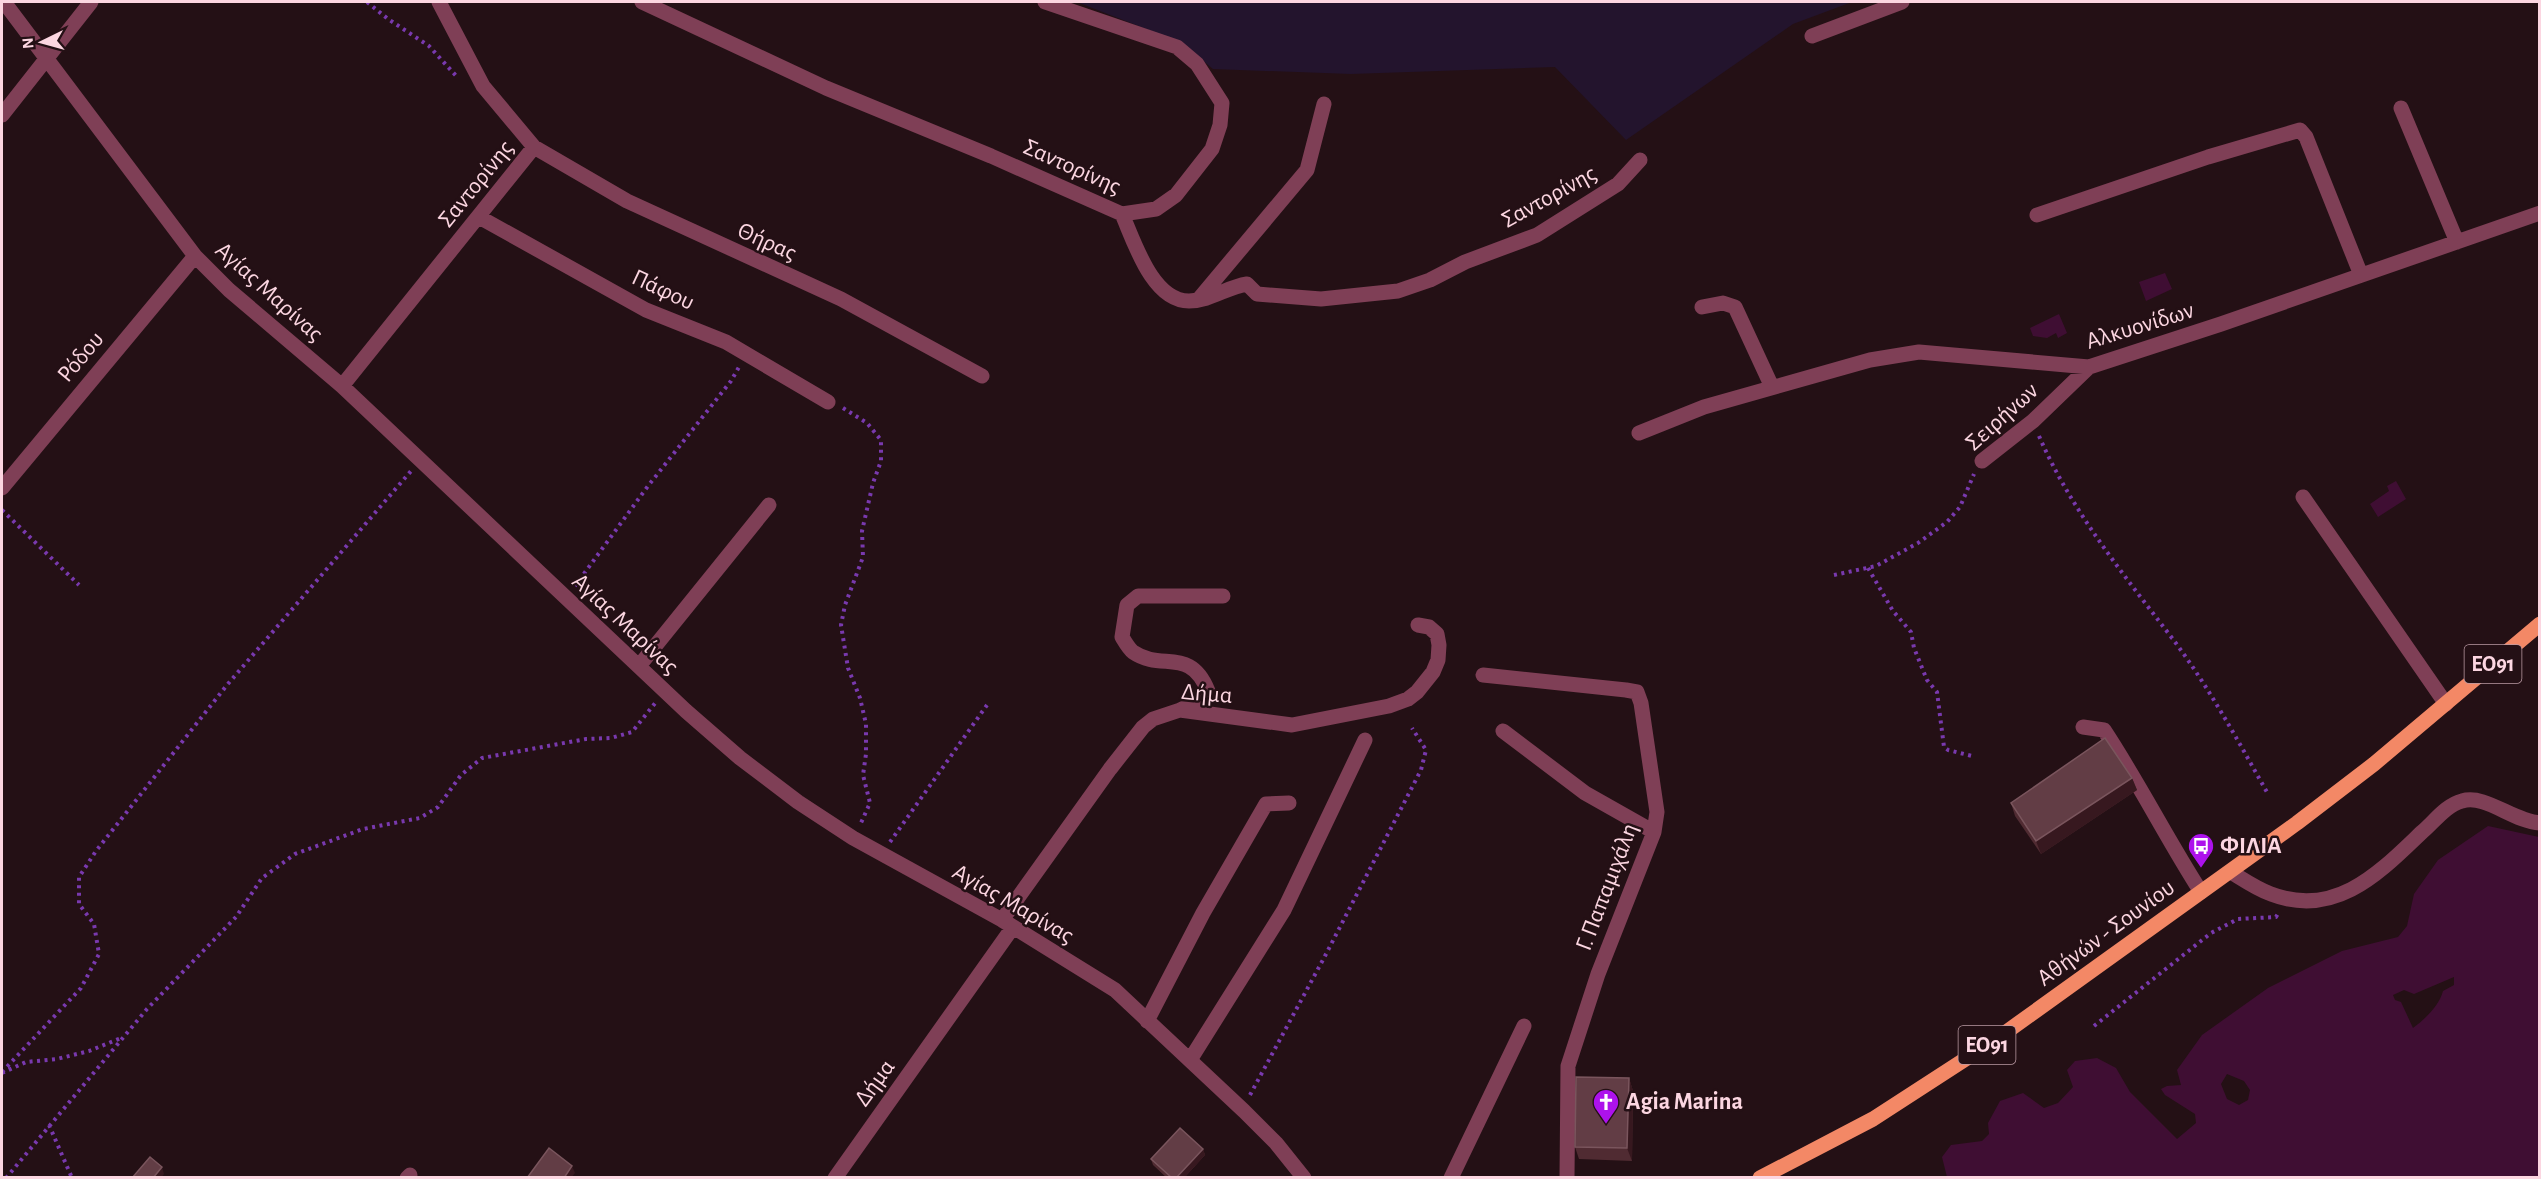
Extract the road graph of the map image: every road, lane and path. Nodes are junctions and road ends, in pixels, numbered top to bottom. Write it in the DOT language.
graph roads {
  1 [pos="4,2"];
  2 [pos="91,2"];
  3 [pos="367,2"];
  4 [pos="439,2"];
  5 [pos="642,2"];
  6 [pos="1045,2"];
  7 [pos="1902,2"];
  8 [pos="1812,36"];
  9 [pos="47,58"];
  10 [pos="467,86"];
  11 [pos="1324,104"];
  12 [pos="2401,108"];
  13 [pos="2,115"];
  14 [pos="534,147"];
  15 [pos="1640,160"];
  16 [pos="2540,213"];
  17 [pos="1122,214"];
  18 [pos="2037,215"];
  19 [pos="479,218"];
  20 [pos="2457,242"];
  21 [pos="195,256"];
  22 [pos="2361,275"];
  23 [pos="1198,300"];
  24 [pos="1702,307"];
  25 [pos="746,356"];
  26 [pos="2089,367"];
  27 [pos="982,376"];
  28 [pos="342,386"];
  29 [pos="1772,387"];
  30 [pos="828,402"];
  31 [pos="2033,421"];
  32 [pos="1639,433"];
  33 [pos="421,459"];
  34 [pos="1982,461"];
  35 [pos="2,488"];
  36 [pos="2303,497"];
  37 [pos="769,505"];
  38 [pos="2,510"];
  39 [pos="1868,568"];
  40 [pos="1834,575"];
  41 [pos="79,585"];
  42 [pos="1223,596"];
  43 [pos="565,599"];
  44 [pos="2540,624"];
  45 [pos="1418,626"];
  46 [pos="639,666"];
  47 [pos="1483,675"];
  48 [pos="665,692"];
  49 [pos="2446,704"];
  50 [pos="987,705"];
  51 [pos="1180,710"];
  52 [pos="2083,727"];
  53 [pos="1412,728"];
  54 [pos="1503,731"];
  55 [pos="1365,740"];
  56 [pos="1972,756"];
  57 [pos="2268,794"];
  58 [pos="1289,803"];
  59 [pos="2540,823"];
  60 [pos="1654,832"];
  61 [pos="853,838"];
  62 [pos="881,854"];
  63 [pos="2231,872"];
  64 [pos="2201,892"];
  65 [pos="2287,898"];
  66 [pos="1007,923"];
  67 [pos="1147,1021"];
  68 [pos="1524,1026"];
  69 [pos="2094,1026"];
  70 [pos="123,1037"];
  71 [pos="1190,1060"];
  72 [pos="2,1072"];
  73 [pos="1244,1111"];
  74 [pos="48,1125"];
  75 [pos="6,1178"];
  76 [pos="72,1178"];
  77 [pos="835,1178"];
  78 [pos="1304,1178"];
  79 [pos="1451,1178"];
  80 [pos="1567,1178"];
  81 [pos="1760,1178"];
  1 -- 9 [label="street, Αγίας Μαρίνας"];
  2 -- 9 [label="street"];
  3 -- 10 [label="path"];
  4 -- 14 [label="street, Σαντορίνης"];
  5 -- 17 [label="street, Σαντορίνης"];
  6 -- 17 [label="street"];
  7 -- 8 [label="street"];
  9 -- 13 [label="street"];
  9 -- 21 [label="street, Αγίας Μαρίνας"];
  11 -- 23 [label="street"];
  12 -- 20 [label="street"];
  14 -- 19 [label="street, Σαντορίνης"];
  14 -- 27 [label="street, Θήρας"];
  15 -- 23 [label="street, Σαντορίνης"];
  16 -- 20 [label="street, Αλκυονίδων"];
  17 -- 23 [label="street, Σαντορίνης"];
  18 -- 22 [label="street"];
  19 -- 25 [label="street, Πάφου"];
  19 -- 28 [label="street, Σαντορίνης"];
  20 -- 22 [label="street, Αλκυονίδων"];
  21 -- 28 [label="street, Αγίας Μαρίνας"];
  21 -- 35 [label="street, Ρόδου"];
  22 -- 26 [label="street, Αλκυονίδων"];
  24 -- 29 [label="street"];
  25 -- 30 [label="street, Πάφου"];
  25 -- 43 [label="path"];
  26 -- 29 [label="street, Αλκυονίδων"];
  26 -- 31 [label="street, Σειρήνων"];
  28 -- 33 [label="street, Αγίας Μαρίνας"];
  29 -- 32 [label="street, Αλκυονίδων"];
  30 -- 61 [label="path"];
  31 -- 34 [label="street, Σειρήνων"];
  31 -- 57 [label="path"];
  33 -- 43 [label="street, Αγίας Μαρίνας"];
  33 -- 72 [label="path"];
  34 -- 39 [label="path, Σειρήνων"];
  36 -- 49 [label="street"];
  37 -- 46 [label="street"];
  38 -- 41 [label="path"];
  39 -- 40 [label="path, Σειρήνων"];
  39 -- 56 [label="path"];
  42 -- 51 [label="street"];
  43 -- 46 [label="street, Αγίας Μαρίνας"];
  44 -- 49 [label="main road, Αθήνών - Σουνίου / ΕΟ91"];
  45 -- 51 [label="street, Δήμα"];
  46 -- 48 [label="street, Αγίας Μαρίνας"];
  47 -- 60 [label="street, Γ. Παπαμιχάλη"];
  48 -- 61 [label="street, Αγίας Μαρίνας"];
  48 -- 70 [label="path"];
  49 -- 63 [label="main road, Αθήνών - Σουνίου / ΕΟ91"];
  50 -- 62 [label="path"];
  51 -- 66 [label="street, Δήμα"];
  52 -- 64 [label="street"];
  53 -- 73 [label="path"];
  54 -- 60 [label="street"];
  55 -- 71 [label="street"];
  58 -- 67 [label="street"];
  59 -- 65 [label="street"];
  60 -- 80 [label="street, Γ. Παπαμιχάλη"];
  61 -- 62 [label="street, Αγίας Μαρίνας"];
  62 -- 66 [label="street, Αγίας Μαρίνας"];
  63 -- 64 [label="main road, Αθήνών - Σουνίου / ΕΟ91"];
  63 -- 65 [label="street"];
  64 -- 81 [label="main road, Αθήνών - Σουνίου / ΕΟ91"];
  65 -- 69 [label="path"];
  66 -- 67 [label="street, Αγίας Μαρίνας"];
  66 -- 77 [label="street, Δήμα"];
  67 -- 71 [label="street, Αγίας Μαρίνας"];
  68 -- 79 [label="street"];
  70 -- 72 [label="path"];
  70 -- 74 [label="path"];
  71 -- 73 [label="street, Αγίας Μαρίνας"];
  73 -- 78 [label="street, Αγίας Μαρίνας"];
  74 -- 75 [label="path"];
  74 -- 76 [label="path"];
}
